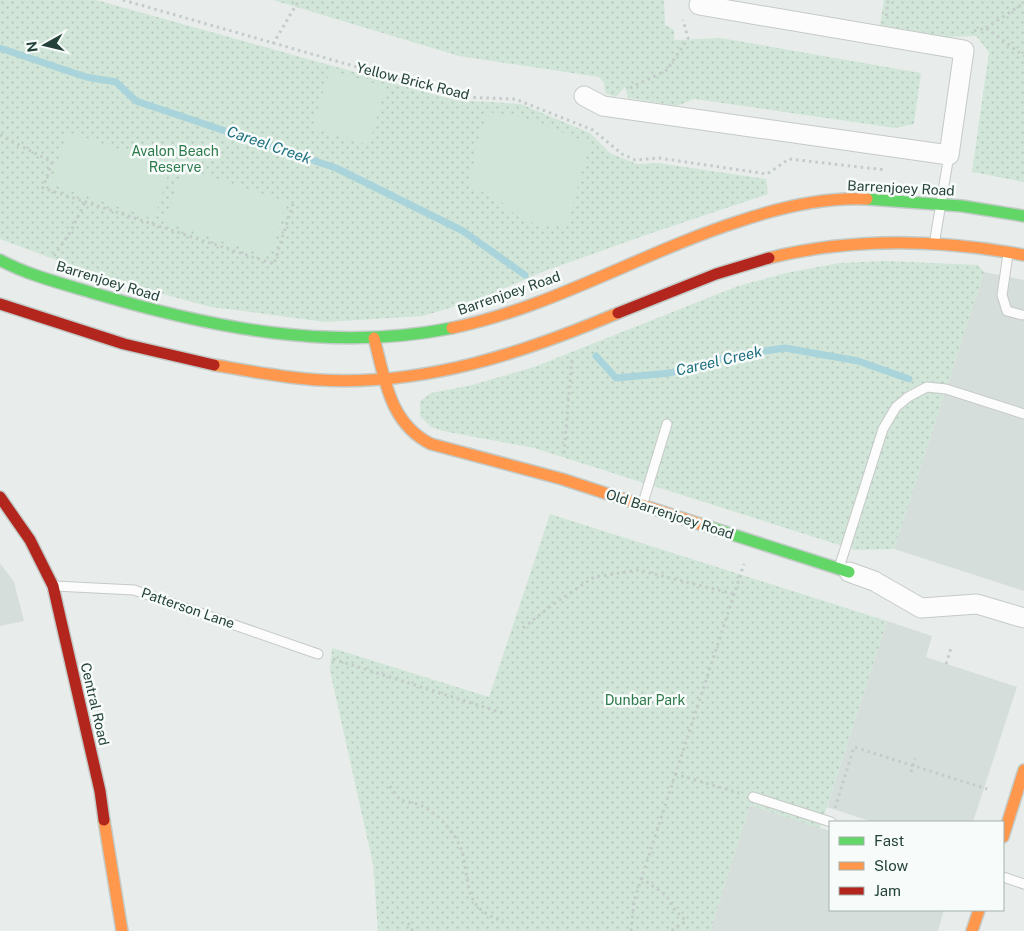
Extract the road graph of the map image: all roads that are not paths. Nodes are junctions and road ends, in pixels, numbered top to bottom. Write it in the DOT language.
graph roads {
  1 [pos="691,9"];
  2 [pos="584,96"];
  3 [pos="949,155"];
  4 [pos="941,203"];
  5 [pos="1024,216"];
  6 [pos="935,242"];
  7 [pos="1008,252"];
  8 [pos="1024,255"];
  9 [pos="0,260"];
  10 [pos="0,304"];
  11 [pos="1022,315"];
  12 [pos="374,338"];
  13 [pos="386,377"];
  14 [pos="1024,414"];
  15 [pos="667,424"];
  16 [pos="0,497"];
  17 [pos="642,505"];
  18 [pos="844,571"];
  19 [pos="53,586"];
  20 [pos="1024,618"];
  21 [pos="318,654"];
  22 [pos="1024,770"];
  23 [pos="752,797"];
  24 [pos="829,821"];
  25 [pos="1004,833"];
  26 [pos="1004,877"];
  27 [pos="1024,884"];
  28 [pos="979,911"];
  29 [pos="122,931"];
  30 [pos="972,931"];
  1 -- 3 [label="street"];
  2 -- 3 [label="street"];
  3 -- 4 [label="lane"];
  4 -- 5 [label="main road, Barrenjoey Road"];
  4 -- 6 [label="lane"];
  4 -- 12 [label="main road, Barrenjoey Road"];
  6 -- 7 [label="main road"];
  6 -- 13 [label="main road"];
  7 -- 8 [label="main road"];
  7 -- 11 [label="lane"];
  9 -- 12 [label="main road, Barrenjoey Road"];
  10 -- 13 [label="main road"];
  12 -- 13 [label="main road, Old Barrenjoey Road"];
  13 -- 17 [label="main road, Old Barrenjoey Road"];
  14 -- 18 [label="lane"];
  15 -- 17 [label="lane"];
  16 -- 19 [label="main road, Central Road"];
  17 -- 18 [label="main road, Old Barrenjoey Road"];
  18 -- 20 [label="street, Old Barrenjoey Road"];
  19 -- 21 [label="lane, Patterson Lane"];
  19 -- 29 [label="main road, Central Road"];
  22 -- 25 [label="main road"];
  23 -- 24 [label="lane"];
  26 -- 27 [label="lane"];
  28 -- 30 [label="main road"];
}
